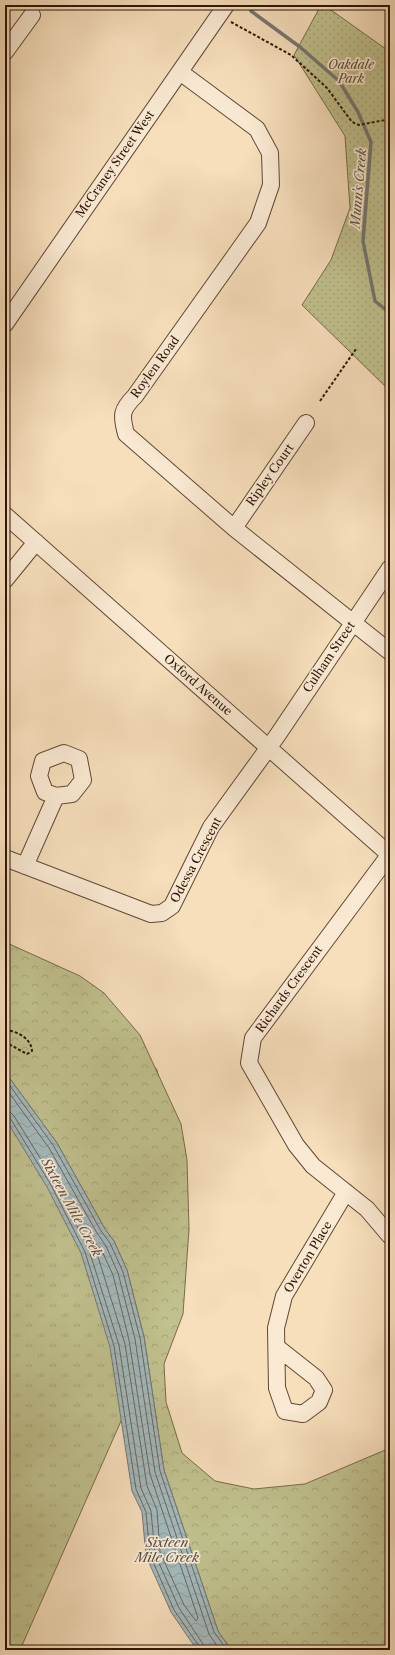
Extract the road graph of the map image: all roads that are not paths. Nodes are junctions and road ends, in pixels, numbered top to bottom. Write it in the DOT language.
graph roads {
  1 [pos="222,10"];
  2 [pos="32,15"];
  3 [pos="5,52"];
  4 [pos="180,72"];
  5 [pos="5,324"];
  6 [pos="306,423"];
  7 [pos="5,515"];
  8 [pos="234,528"];
  9 [pos="36,542"];
  10 [pos="390,568"];
  11 [pos="5,580"];
  12 [pos="354,621"];
  13 [pos="390,652"];
  14 [pos="269,747"];
  15 [pos="56,796"];
  16 [pos="390,854"];
  17 [pos="5,858"];
  18 [pos="25,866"];
  19 [pos="346,1192"];
  20 [pos="390,1236"];
  21 [pos="278,1348"];
  1 -- 4 [label="street, McCraney Street West"];
  2 -- 3 [label="street"];
  4 -- 5 [label="street, McCraney Street West"];
  4 -- 8 [label="street, Roylen Road"];
  6 -- 8 [label="street, Ripley Court"];
  7 -- 9 [label="street, Oxford Avenue"];
  8 -- 12 [label="street, Roylen Road"];
  9 -- 11 [label="street"];
  9 -- 14 [label="street, Oxford Avenue"];
  10 -- 12 [label="street, Culham Street"];
  12 -- 13 [label="street, Roylen Road"];
  12 -- 14 [label="street, Culham Street"];
  14 -- 16 [label="street, Oxford Avenue"];
  14 -- 18 [label="street, Odessa Crescent"];
  15 -- 18 [label="street"];
  16 -- 19 [label="street, Richards Crescent"];
  17 -- 18 [label="street, Odessa Crescent"];
  19 -- 20 [label="street, Richards Crescent"];
  19 -- 21 [label="street, Overton Place"];
}
